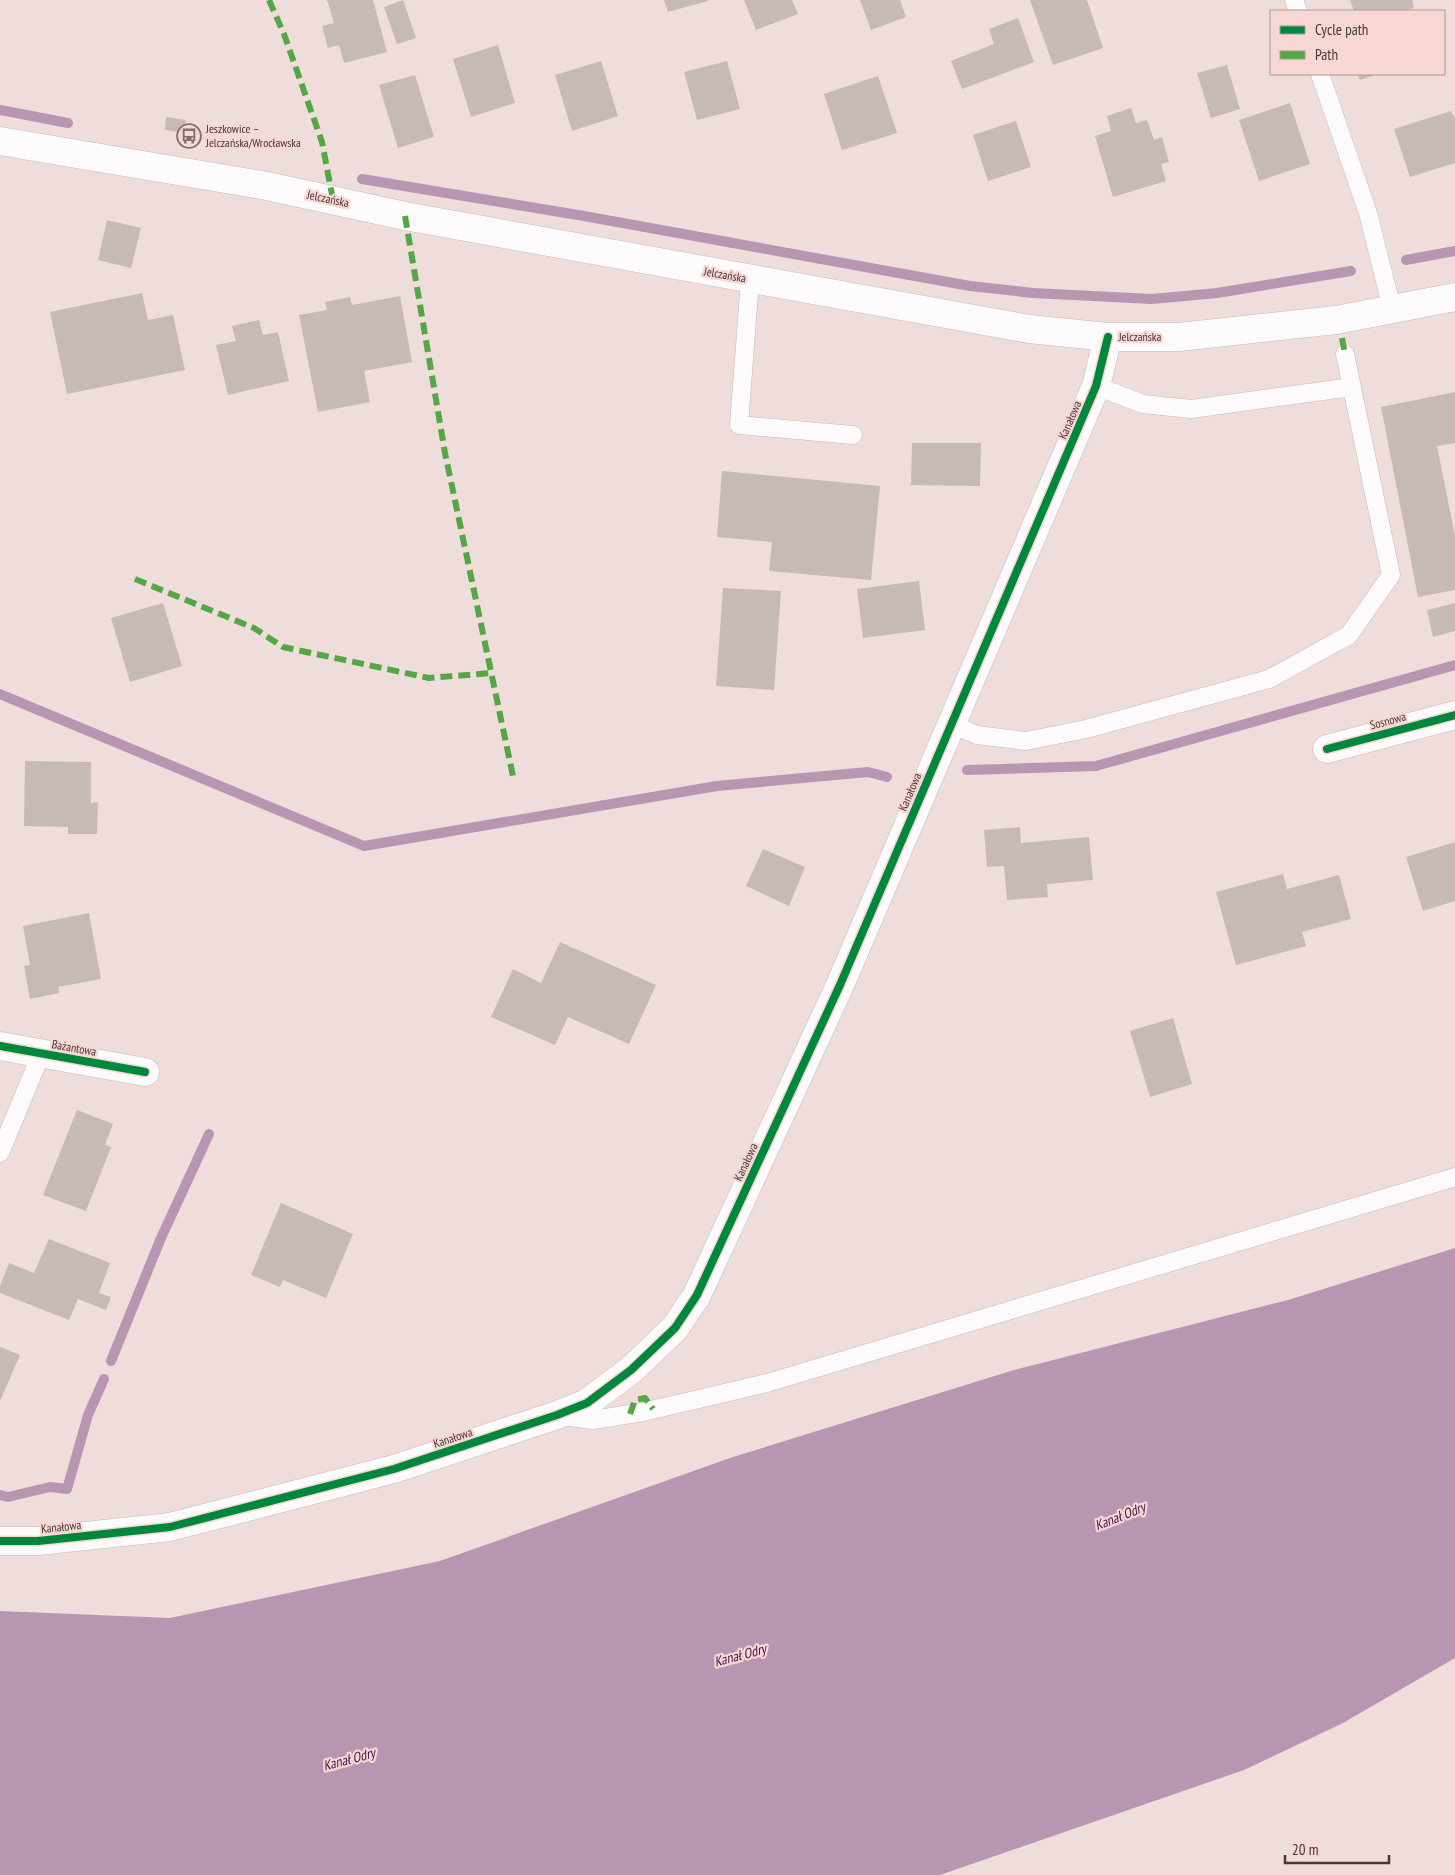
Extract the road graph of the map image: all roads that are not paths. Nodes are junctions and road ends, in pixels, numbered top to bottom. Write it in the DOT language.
graph roads {
  1 [pos="1320,75"];
  2 [pos="0,141"];
  3 [pos="750,280"];
  4 [pos="1455,297"];
  5 [pos="1392,309"];
  6 [pos="1108,336"];
  7 [pos="1345,354"];
  8 [pos="1096,386"];
  9 [pos="1352,388"];
  10 [pos="853,435"];
  11 [pos="1455,715"];
  12 [pos="951,724"];
  13 [pos="1327,749"];
  14 [pos="0,1046"];
  15 [pos="41,1054"];
  16 [pos="145,1072"];
  17 [pos="0,1153"];
  18 [pos="1455,1177"];
  19 [pos="557,1415"];
  20 [pos="0,1541"];
  1 -- 5 [label="lane"];
  2 -- 3 [label="street, Jelczańska"];
  3 -- 6 [label="street, Jelczańska"];
  3 -- 10 [label="lane"];
  4 -- 5 [label="street, Jelczańska"];
  5 -- 6 [label="street, Jelczańska"];
  6 -- 8 [label="street, Kanałowa"];
  7 -- 9 [label="lane"];
  8 -- 9 [label="lane"];
  8 -- 12 [label="street, Kanałowa"];
  9 -- 12 [label="lane"];
  11 -- 13 [label="street, Sosnowa"];
  12 -- 19 [label="street, Kanałowa"];
  14 -- 15 [label="street, Bażantowa"];
  15 -- 16 [label="street, Bażantowa"];
  15 -- 17 [label="lane"];
  18 -- 19 [label="lane"];
  19 -- 20 [label="street, Kanałowa"];
}
